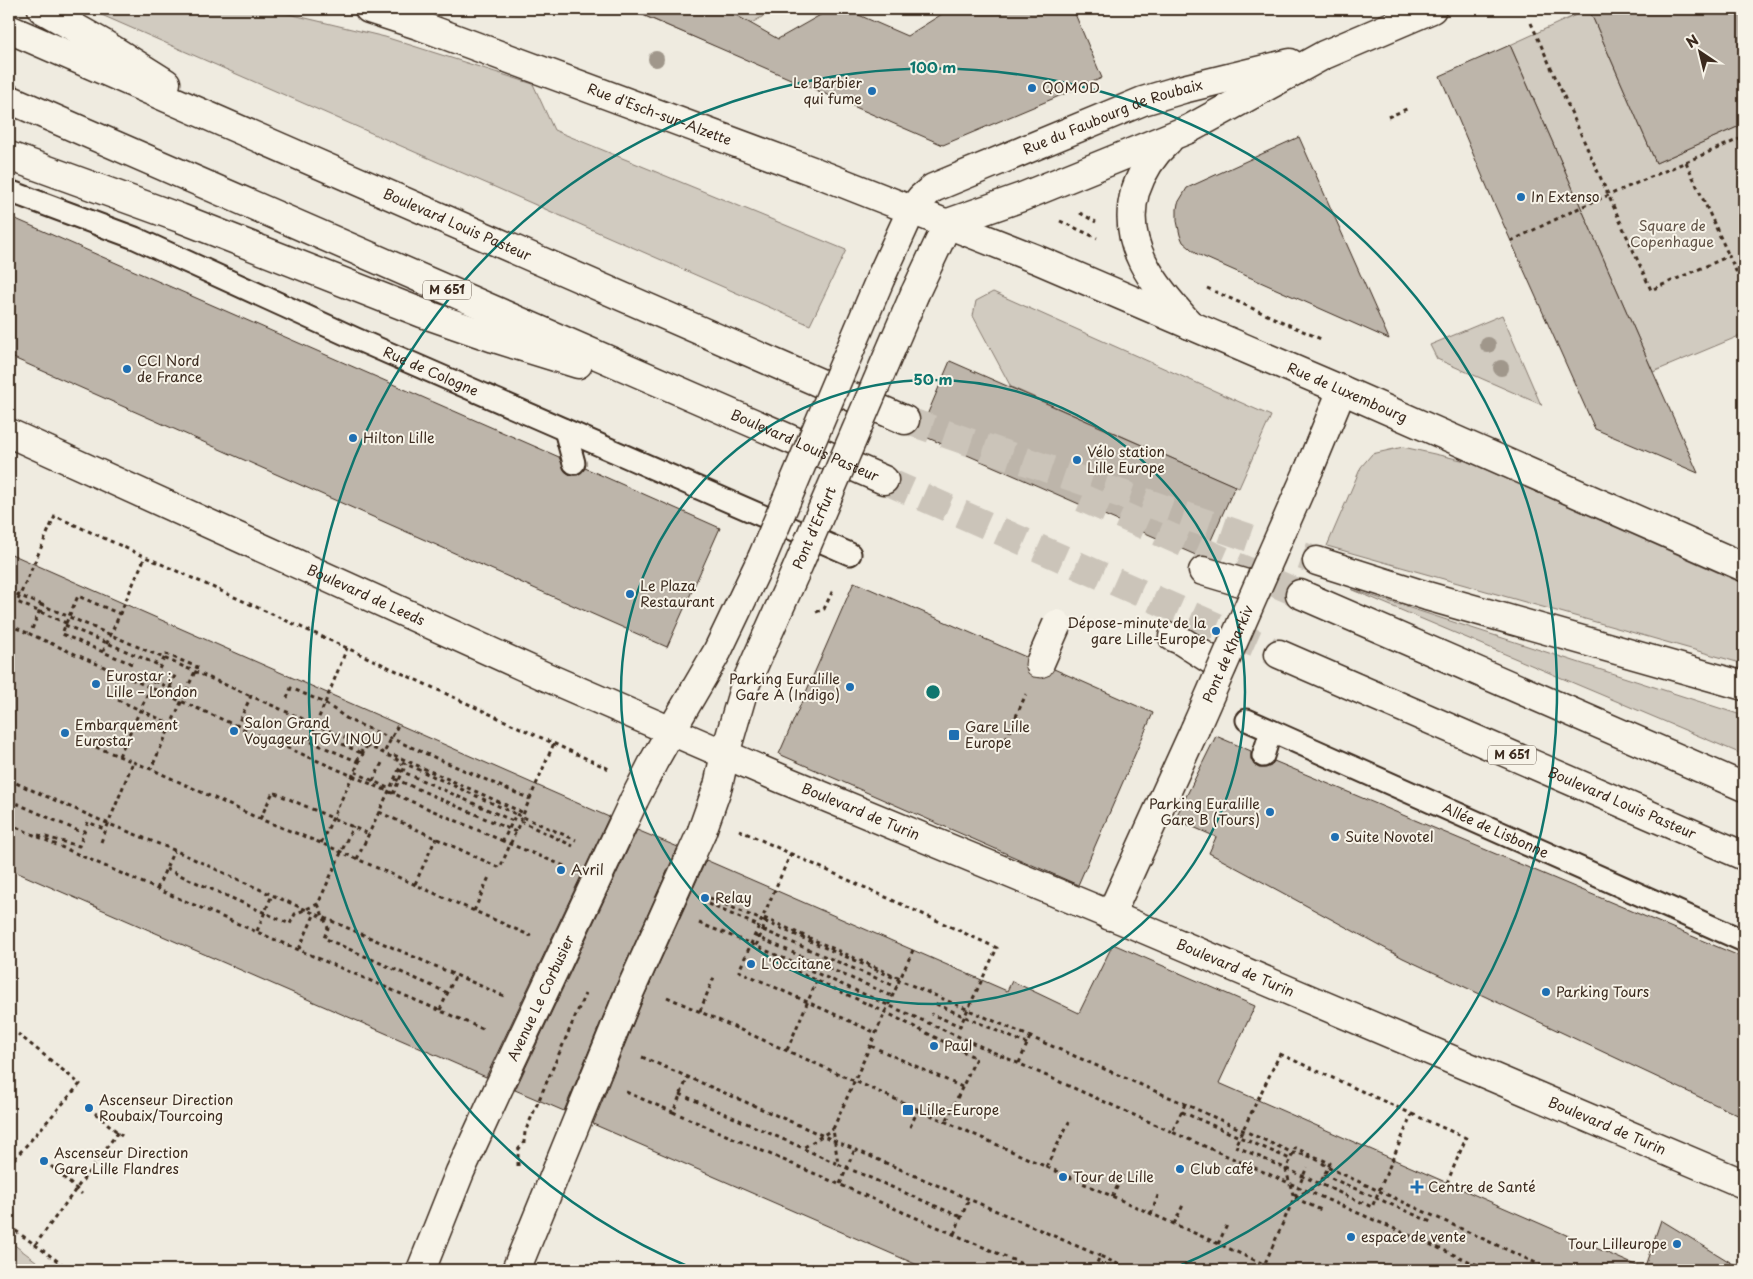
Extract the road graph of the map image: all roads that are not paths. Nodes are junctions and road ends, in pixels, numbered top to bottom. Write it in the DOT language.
graph roads {
  1 [pos="42,9"];
  2 [pos="372,9"];
  3 [pos="1432,9"];
  4 [pos="9,29"];
  5 [pos="1324,55"];
  6 [pos="9,99"];
  7 [pos="237,129"];
  8 [pos="1174,136"];
  9 [pos="9,156"];
  10 [pos="9,191"];
  11 [pos="912,209"];
  12 [pos="948,223"];
  13 [pos="1190,325"];
  14 [pos="1342,390"];
  15 [pos="734,416"];
  16 [pos="905,420"];
  17 [pos="565,430"];
  18 [pos="9,433"];
  19 [pos="574,463"];
  20 [pos="884,480"];
  21 [pos="850,554"];
  22 [pos="1317,561"];
  23 [pos="1744,567"];
  24 [pos="1203,571"];
  25 [pos="1257,587"];
  26 [pos="1300,594"];
  27 [pos="1057,624"];
  28 [pos="1173,637"];
  29 [pos="1279,654"];
  30 [pos="1040,663"];
  31 [pos="1222,667"];
  32 [pos="1744,686"];
  33 [pos="1247,720"];
  34 [pos="672,731"];
  35 [pos="1271,731"];
  36 [pos="725,754"];
  37 [pos="1263,756"];
  38 [pos="1744,787"];
  39 [pos="1744,856"];
  40 [pos="1110,916"];
  41 [pos="1744,941"];
  42 [pos="1744,1184"];
  43 [pos="421,1270"];
  44 [pos="516,1270"];
  1 -- 7 [label="main road"];
  2 -- 11 [label="main road, Rue d'Esch-sur-Alzette"];
  3 -- 5 [label="main road, Rue du Faubourg de Roubaix"];
  4 -- 7 [label="main road, Boulevard Louis Pasteur"];
  5 -- 8 [label="main road, Rue du Faubourg de Roubaix"];
  5 -- 11 [label="main road, Rue du Faubourg de Roubaix"];
  6 -- 15 [label="main road, Boulevard Louis Pasteur / M 651"];
  7 -- 16 [label="main road, Boulevard Louis Pasteur"];
  8 -- 12 [label="main road, Rue du Faubourg de Roubaix"];
  8 -- 13 [label="main road"];
  9 -- 15 [label="main road"];
  10 -- 17 [label="lane, Rue de Cologne"];
  11 -- 12 [label="main road, Rue d'Esch-sur-Alzette"];
  11 -- 34 [label="main road, bridge"];
  12 -- 13 [label="main road, Rue de Luxembourg"];
  12 -- 36 [label="main road, Pont d'Erfurt, bridge"];
  13 -- 14 [label="main road, Rue de Luxembourg"];
  14 -- 23 [label="main road, Rue de Luxembourg"];
  14 -- 25 [label="main road, Pont de Kharkiv, bridge"];
  15 -- 20 [label="main road, Boulevard Louis Pasteur / M 651"];
  17 -- 19 [label="lane"];
  17 -- 21 [label="lane, Rue de Cologne"];
  18 -- 34 [label="main road, Boulevard de Leeds"];
  22 -- 32 [label="main road"];
  24 -- 25 [label="main road"];
  25 -- 31 [label="main road, Pont de Kharkiv, bridge"];
  26 -- 38 [label="main road"];
  27 -- 30 [label="main road, bridge"];
  28 -- 31 [label="main road"];
  29 -- 39 [label="main road, Boulevard Louis Pasteur / M 651"];
  31 -- 40 [label="main road, Pont de Kharkiv, bridge"];
  33 -- 35 [label="lane, Allée de Lisbonne"];
  34 -- 36 [label="main road, Boulevard de Leeds"];
  34 -- 43 [label="main road, Avenue Le Corbusier, bridge"];
  35 -- 37 [label="lane"];
  35 -- 41 [label="lane, Allée de Lisbonne"];
  36 -- 40 [label="main road, Boulevard de Turin"];
  36 -- 44 [label="main road, bridge"];
  40 -- 42 [label="main road, Boulevard de Turin"];
}
